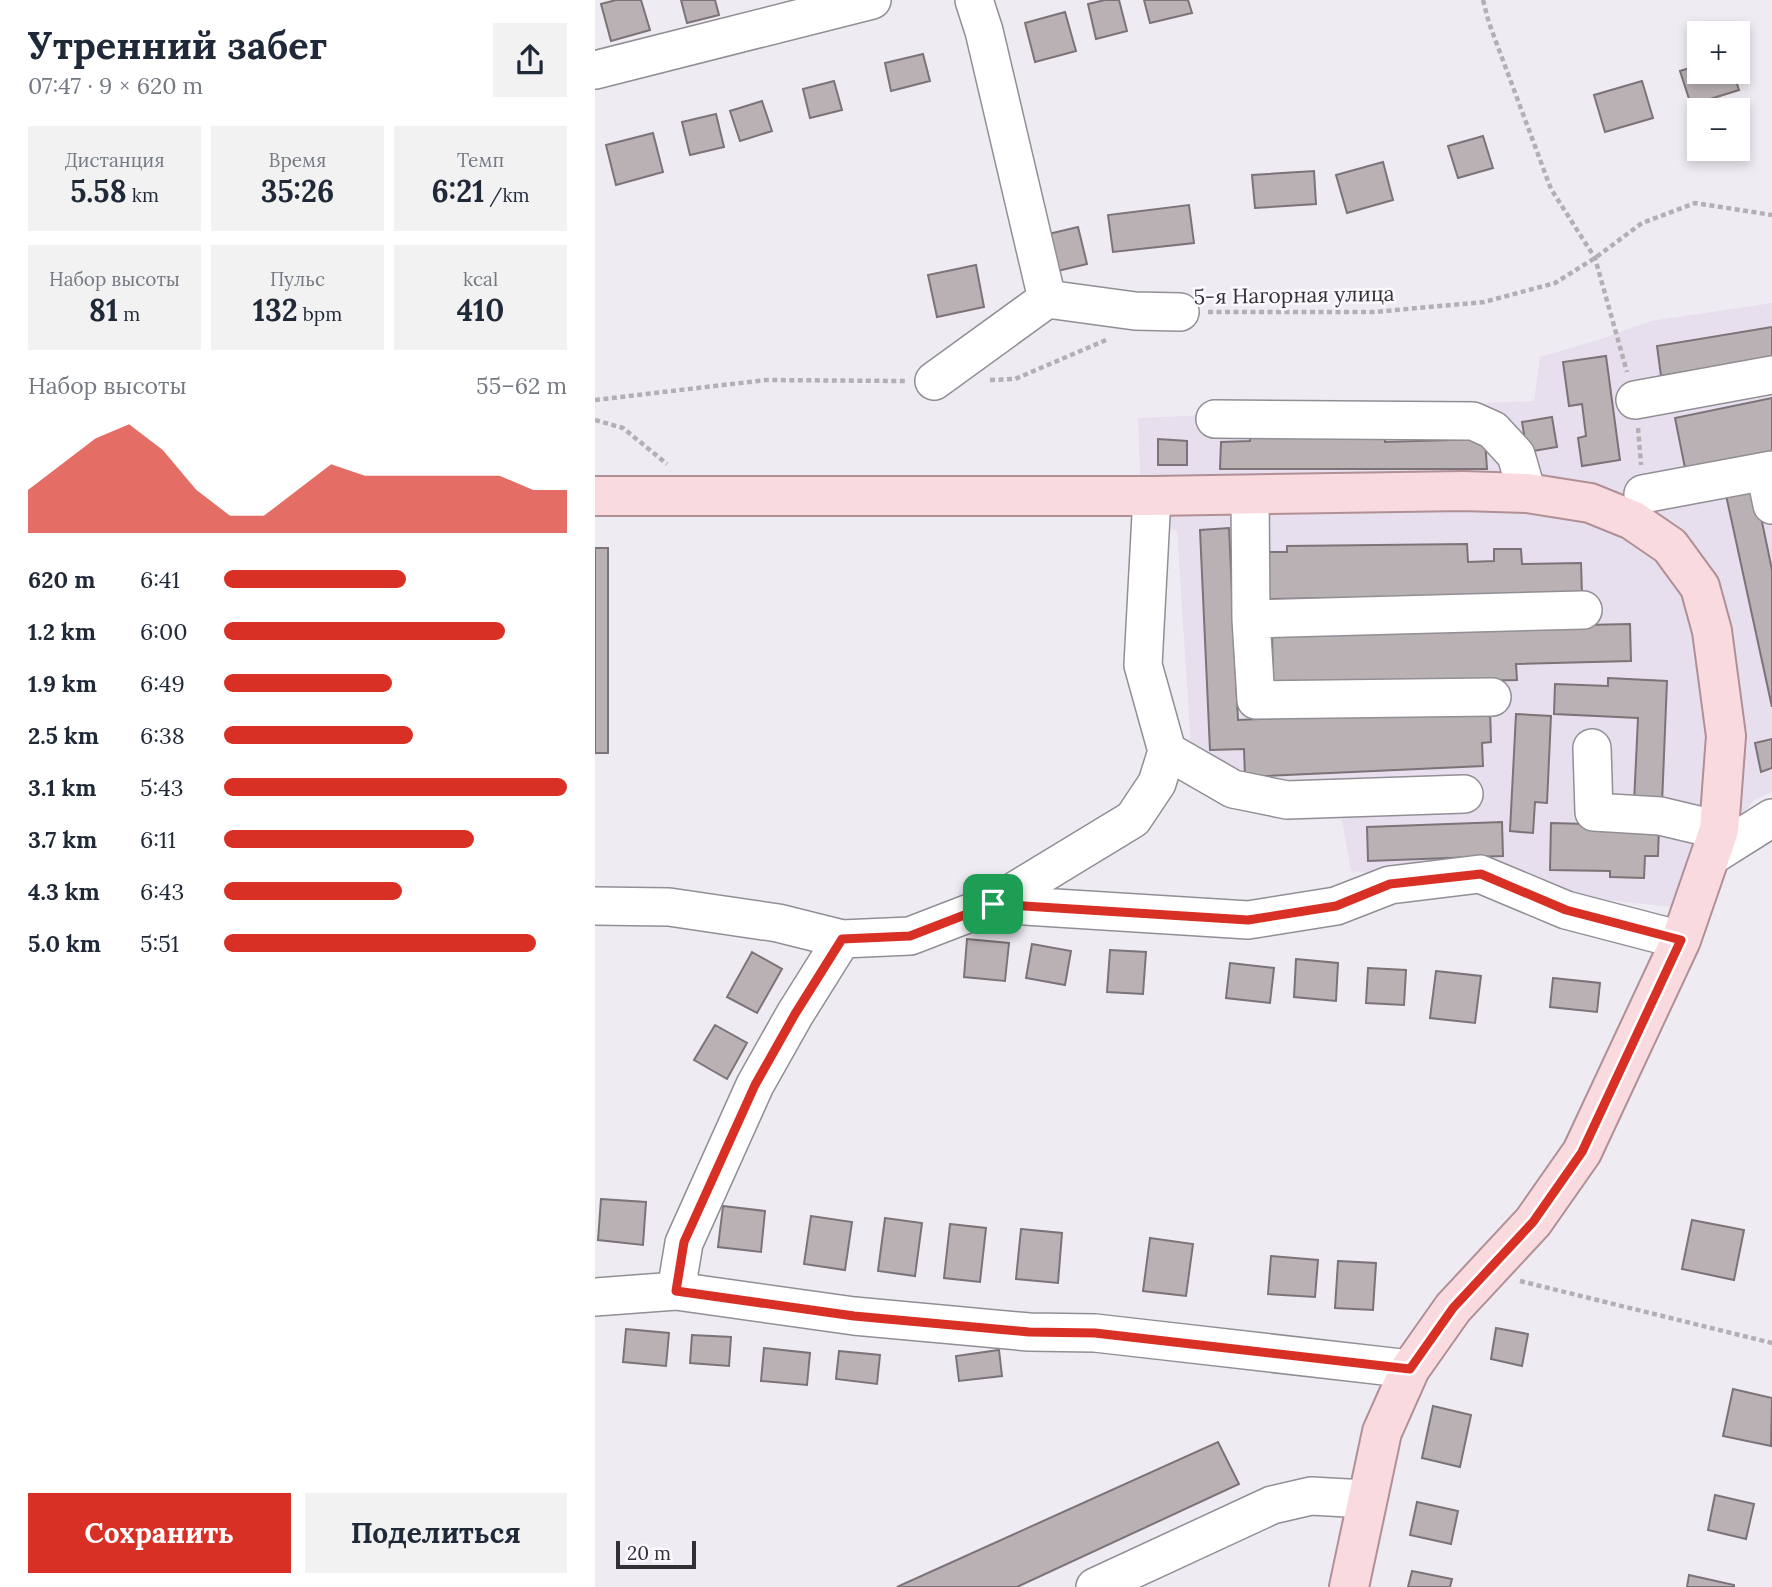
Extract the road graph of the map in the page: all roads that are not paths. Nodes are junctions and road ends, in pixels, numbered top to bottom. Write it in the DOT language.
graph roads {
  1 [pos="872,0"];
  2 [pos="974,0"];
  3 [pos="595,70"];
  4 [pos="1047,299"];
  5 [pos="1180,312"];
  6 [pos="1772,375"];
  7 [pos="934,381"];
  8 [pos="1635,400"];
  9 [pos="1215,419"];
  10 [pos="1770,482"];
  11 [pos="1527,494"];
  12 [pos="1643,494"];
  13 [pos="1251,495"];
  14 [pos="595,496"];
  15 [pos="1152,496"];
  16 [pos="1583,610"];
  17 [pos="1251,619"];
  18 [pos="1492,696"];
  19 [pos="1592,748"];
  20 [pos="1167,751"];
  21 [pos="1464,794"];
  22 [pos="1767,817"];
  23 [pos="1714,843"];
  24 [pos="993,904"];
  25 [pos="595,906"];
  26 [pos="842,939"];
  27 [pos="1681,940"];
  28 [pos="676,1291"];
  29 [pos="601,1303"];
  30 [pos="1410,1369"];
  31 [pos="1366,1499"];
  32 [pos="1095,1587"];
  33 [pos="1349,1587"];
  1 -- 3 [label="street"];
  2 -- 4 [label="street"];
  4 -- 5 [label="street"];
  4 -- 7 [label="street"];
  6 -- 8 [label="street"];
  9 -- 11 [label="street"];
  10 -- 12 [label="street"];
  11 -- 13 [label="main road"];
  11 -- 23 [label="main road"];
  13 -- 15 [label="main road"];
  13 -- 17 [label="street"];
  14 -- 15 [label="main road"];
  15 -- 20 [label="street"];
  16 -- 17 [label="street"];
  17 -- 18 [label="street"];
  19 -- 23 [label="street"];
  20 -- 21 [label="street"];
  20 -- 24 [label="street"];
  22 -- 23 [label="street"];
  23 -- 27 [label="main road"];
  24 -- 26 [label="street"];
  24 -- 27 [label="street"];
  25 -- 26 [label="street"];
  26 -- 28 [label="street"];
  27 -- 30 [label="main road"];
  28 -- 29 [label="street"];
  28 -- 30 [label="street"];
  30 -- 31 [label="main road"];
  31 -- 32 [label="street"];
  31 -- 33 [label="main road"];
}
